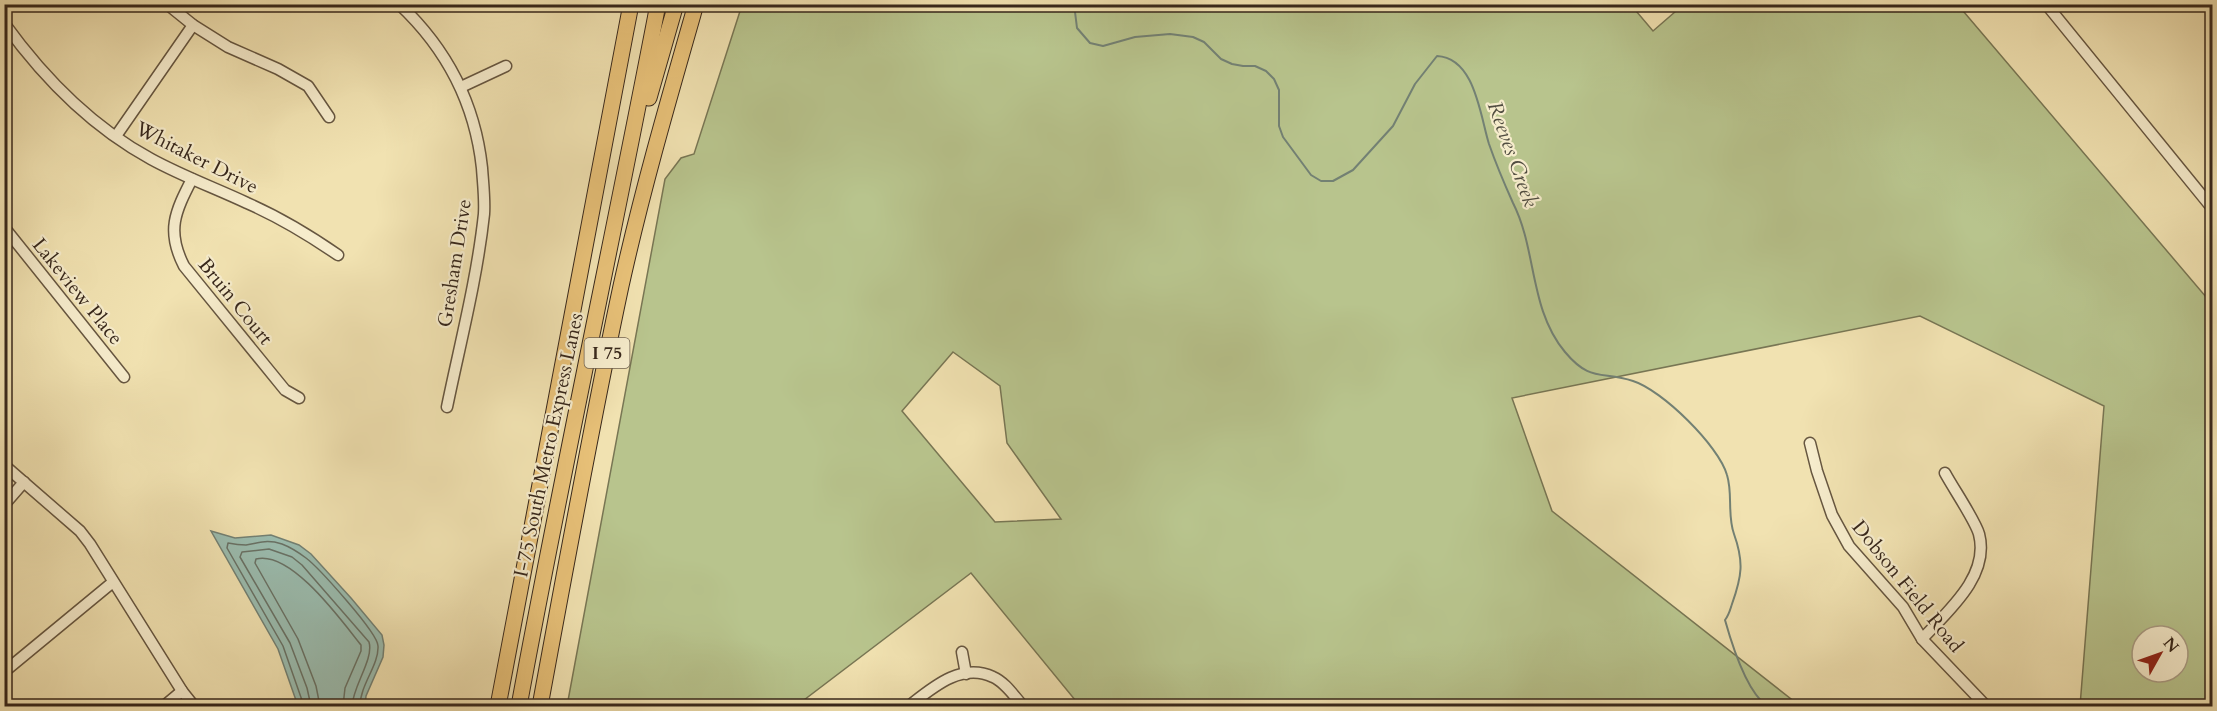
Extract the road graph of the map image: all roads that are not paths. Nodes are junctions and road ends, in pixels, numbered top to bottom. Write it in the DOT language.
graph roads {
  1 [pos="167,4"];
  2 [pos="631,4"];
  3 [pos="658,4"];
  4 [pos="676,4"];
  5 [pos="696,4"];
  6 [pos="2046,4"];
  7 [pos="406,7"];
  8 [pos="4,23"];
  9 [pos="193,25"];
  10 [pos="506,66"];
  11 [pos="461,87"];
  12 [pos="329,117"];
  13 [pos="116,135"];
  14 [pos="192,179"];
  15 [pos="622,193"];
  16 [pos="2212,208"];
  17 [pos="4,227"];
  18 [pos="338,255"];
  19 [pos="124,377"];
  20 [pos="299,398"];
  21 [pos="447,407"];
  22 [pos="1810,443"];
  23 [pos="4,465"];
  24 [pos="1945,473"];
  25 [pos="24,482"];
  26 [pos="4,505"];
  27 [pos="113,582"];
  28 [pos="1922,639"];
  29 [pos="962,652"];
  30 [pos="4,672"];
  31 [pos="966,674"];
  32 [pos="182,691"];
  33 [pos="164,706"];
  34 [pos="194,706"];
  35 [pos="498,706"];
  36 [pos="519,706"];
  37 [pos="540,706"];
  38 [pos="909,706"];
  39 [pos="1023,706"];
  40 [pos="1986,706"];
  1 -- 9 [label="street"];
  2 -- 35 [label="highway, I 75"];
  3 -- 15 [label="highway, I-75 South Metro Express Lanes"];
  4 -- 15 [label="highway, I-75 South Metro Express Lanes"];
  5 -- 37 [label="highway, I 75"];
  6 -- 16 [label="street"];
  7 -- 11 [label="street, Gresham Drive"];
  8 -- 13 [label="street, Whitaker Drive"];
  9 -- 12 [label="street"];
  9 -- 13 [label="street"];
  10 -- 11 [label="street"];
  11 -- 21 [label="street, Gresham Drive"];
  13 -- 14 [label="street, Whitaker Drive"];
  14 -- 18 [label="street, Whitaker Drive"];
  14 -- 20 [label="street, Bruin Court"];
  15 -- 36 [label="highway, I-75 South Metro Express Lanes"];
  17 -- 19 [label="street, Lakeview Place"];
  22 -- 28 [label="street, Dobson Field Road"];
  23 -- 25 [label="street"];
  24 -- 28 [label="street"];
  25 -- 26 [label="street"];
  25 -- 27 [label="street"];
  27 -- 30 [label="street"];
  27 -- 32 [label="street"];
  28 -- 40 [label="street, Dobson Field Road"];
  29 -- 31 [label="street"];
  31 -- 38 [label="street"];
  31 -- 39 [label="street"];
  32 -- 33 [label="street"];
  32 -- 34 [label="street"];
}
